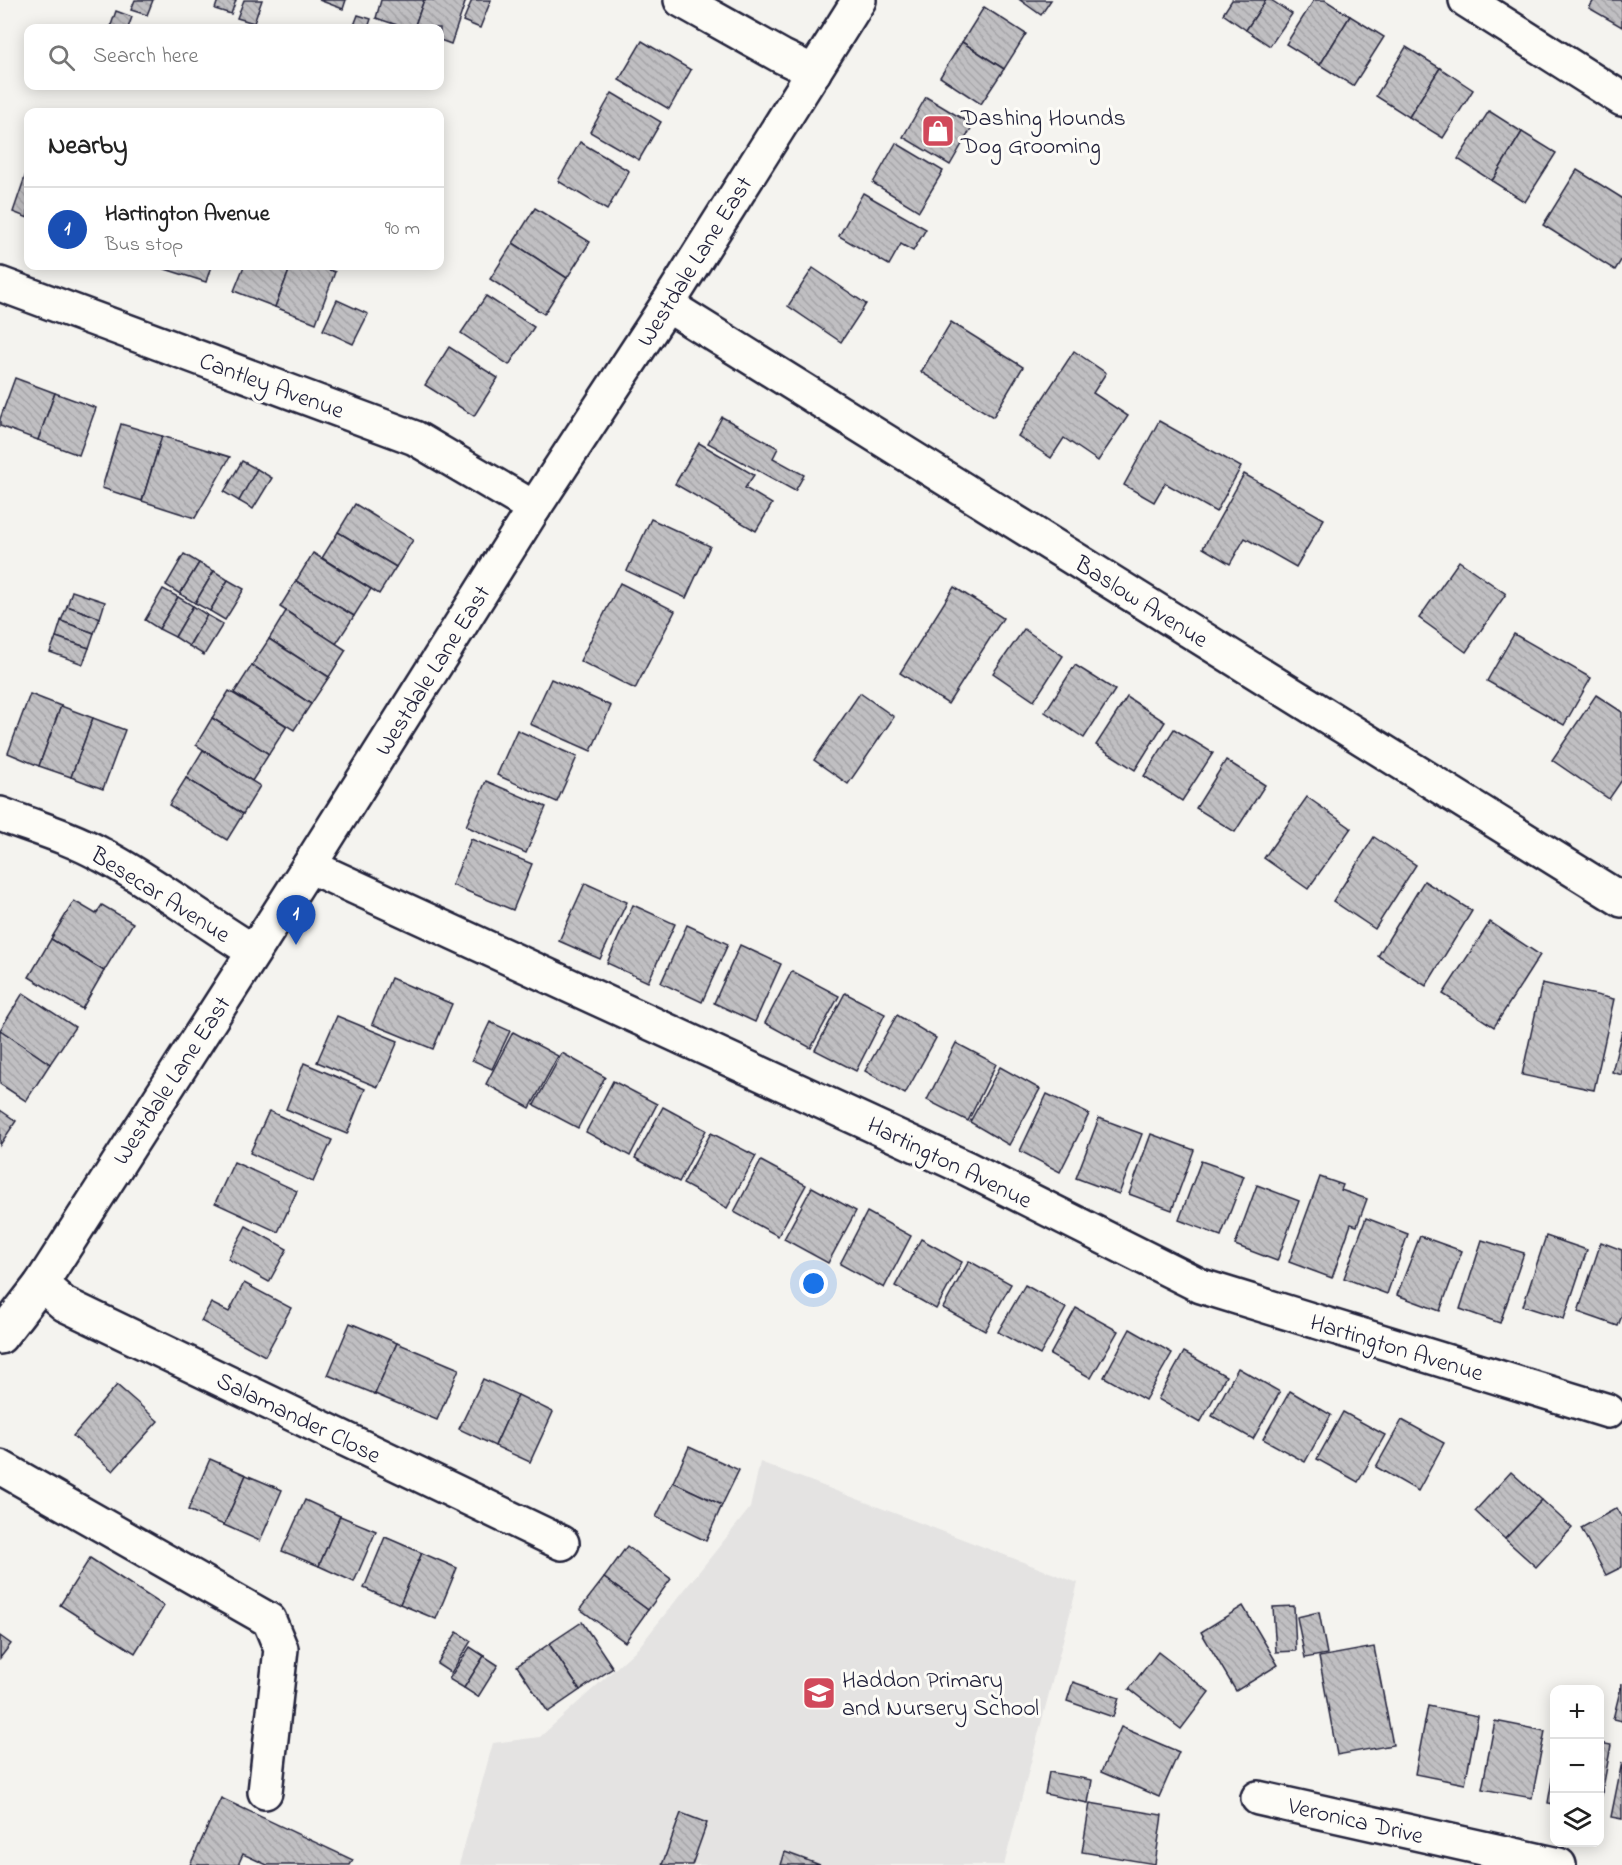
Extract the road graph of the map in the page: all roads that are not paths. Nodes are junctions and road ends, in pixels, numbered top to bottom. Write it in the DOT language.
graph roads {
  1 [pos="681,0"];
  2 [pos="859,0"];
  3 [pos="1466,0"];
  4 [pos="814,72"];
  5 [pos="1622,99"];
  6 [pos="0,284"];
  7 [pos="667,305"];
  8 [pos="534,508"];
  9 [pos="0,814"];
  10 [pos="309,866"];
  11 [pos="1619,899"];
  12 [pos="253,951"];
  13 [pos="40,1284"];
  14 [pos="0,1337"];
  15 [pos="1608,1412"];
  16 [pos="0,1467"];
  17 [pos="562,1543"];
  18 [pos="266,1792"];
  19 [pos="1258,1798"];
  20 [pos="1559,1865"];
  1 -- 4 [label="street"];
  2 -- 4 [label="street, Westdale Lane East"];
  3 -- 5 [label="street"];
  4 -- 7 [label="street, Westdale Lane East"];
  6 -- 8 [label="street, Cantley Avenue"];
  7 -- 8 [label="street, Westdale Lane East"];
  7 -- 11 [label="street, Baslow Avenue"];
  8 -- 10 [label="street, Westdale Lane East"];
  9 -- 12 [label="street, Besecar Avenue"];
  10 -- 12 [label="street, Westdale Lane East"];
  10 -- 15 [label="street, Hartington Avenue"];
  12 -- 13 [label="street, Westdale Lane East"];
  13 -- 14 [label="street, Westdale Lane East"];
  13 -- 17 [label="street, Salamander Close"];
  16 -- 18 [label="street"];
  19 -- 20 [label="street, Veronica Drive"];
}
